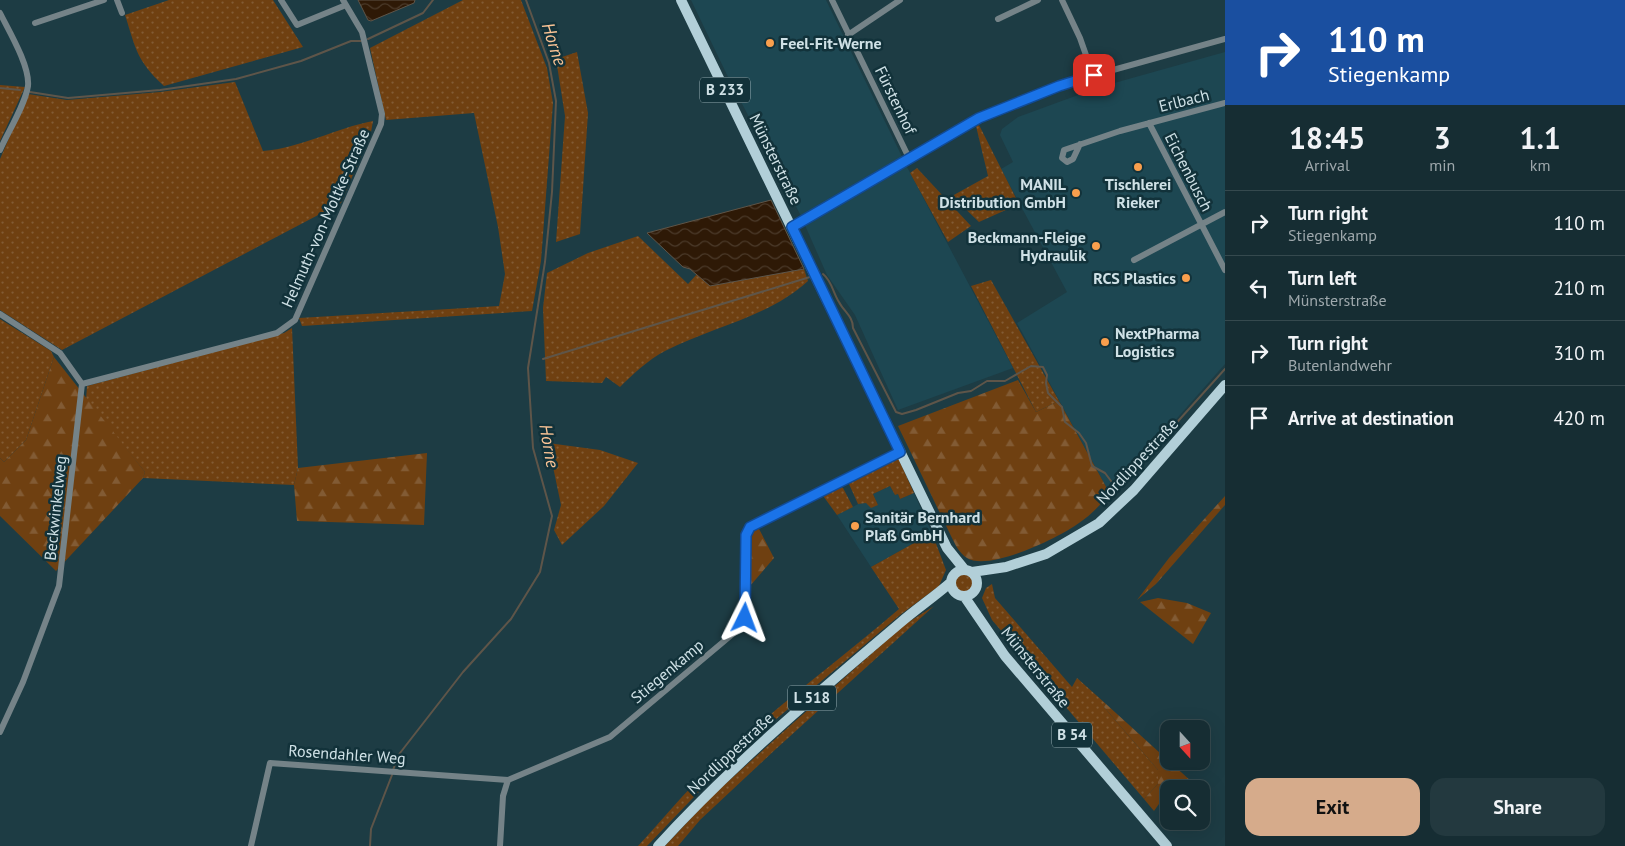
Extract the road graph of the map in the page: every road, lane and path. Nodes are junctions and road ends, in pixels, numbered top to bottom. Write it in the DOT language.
graph roads {
  1 [pos="104,0"];
  2 [pos="117,0"];
  3 [pos="282,0"];
  4 [pos="681,0"];
  5 [pos="832,0"];
  6 [pos="900,0"];
  7 [pos="1038,0"];
  8 [pos="1062,0"];
  9 [pos="345,2"];
  10 [pos="0,13"];
  11 [pos="122,13"];
  12 [pos="998,19"];
  13 [pos="36,23"];
  14 [pos="848,35"];
  15 [pos="1225,39"];
  16 [pos="1094,75"];
  17 [pos="1225,103"];
  18 [pos="1149,123"];
  19 [pos="1080,144"];
  20 [pos="0,150"];
  21 [pos="909,158"];
  22 [pos="1225,212"];
  23 [pos="1201,224"];
  24 [pos="792,227"];
  25 [pos="1134,260"];
  26 [pos="1225,270"];
  27 [pos="0,314"];
  28 [pos="82,384"];
  29 [pos="1225,385"];
  30 [pos="900,452"];
  31 [pos="947,548"];
  32 [pos="1006,567"];
  33 [pos="968,571"];
  34 [pos="956,586"];
  35 [pos="976,588"];
  36 [pos="982,620"];
  37 [pos="0,732"];
  38 [pos="508,780"];
  39 [pos="250,846"];
  40 [pos="500,846"];
  41 [pos="658,846"];
  42 [pos="1167,846"];
  1 -- 13 [label="street"];
  2 -- 11 [label="street"];
  3 -- 9 [label="street"];
  4 -- 24 [label="main road, Münsterstraße / B 233"];
  5 -- 14 [label="street, Fürstenhof"];
  6 -- 14 [label="street"];
  7 -- 12 [label="street"];
  8 -- 16 [label="street"];
  9 -- 28 [label="street, Helmuth-von-Moltke-Straße"];
  10 -- 20 [label="street"];
  14 -- 21 [label="street, Fürstenhof"];
  15 -- 16 [label="street"];
  16 -- 21 [label="street"];
  17 -- 18 [label="street, Erlbach"];
  18 -- 19 [label="street, Eichenbusch"];
  18 -- 23 [label="street, Eichenbusch"];
  21 -- 24 [label="street"];
  22 -- 23 [label="street"];
  23 -- 25 [label="street"];
  23 -- 26 [label="street, Eichenbusch"];
  24 -- 30 [label="main road, Münsterstraße / B 233"];
  27 -- 28 [label="street"];
  28 -- 37 [label="street, Beckwinkelweg"];
  29 -- 32 [label="main road, Nordlippestraße"];
  30 -- 31 [label="main road, Münsterstraße / B 233"];
  30 -- 38 [label="street, Stiegenkamp"];
  31 -- 33 [label="main road, Münsterstraße / B 233"];
  31 -- 34 [label="main road, Münsterstraße / B 233"];
  32 -- 33 [label="main road, Nordlippestraße"];
  32 -- 35 [label="main road, Nordlippestraße"];
  33 -- 34 [label="main road, Nordlippestraße"];
  33 -- 35 [label="main road, Münsterstraße"];
  34 -- 35 [label="main road, Nordlippestraße"];
  34 -- 36 [label="main road, Münsterstraße / B 54"];
  34 -- 41 [label="main road, Nordlippestraße / L 518"];
  35 -- 36 [label="main road, Münsterstraße / B 54"];
  36 -- 42 [label="main road, Münsterstraße / B 54"];
  38 -- 39 [label="street, Rosendahler Weg"];
  38 -- 40 [label="street"];
}
